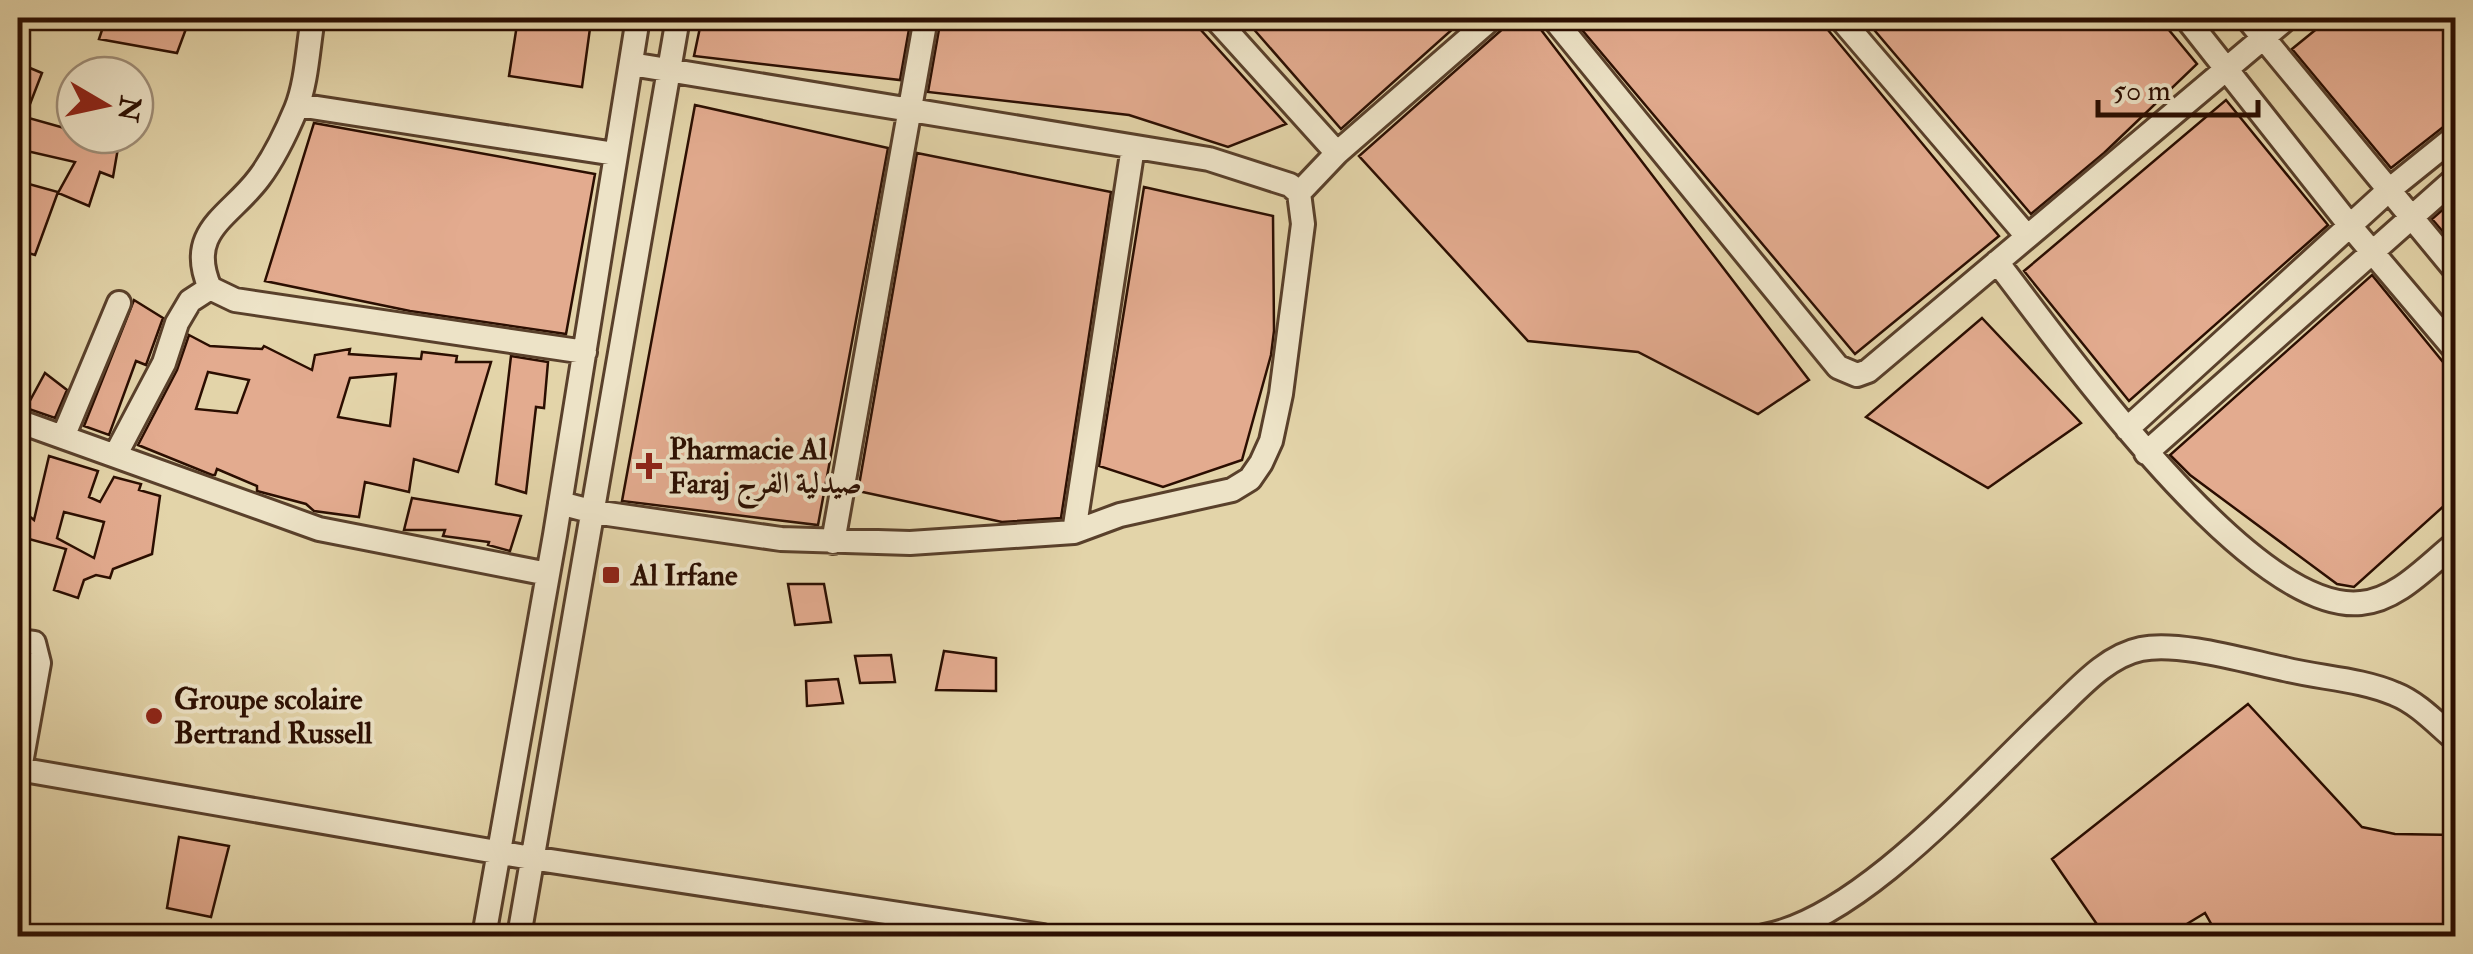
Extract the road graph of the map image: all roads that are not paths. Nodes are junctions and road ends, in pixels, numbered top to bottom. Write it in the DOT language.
graph roads {
  1 [pos="312,18"];
  2 [pos="638,18"];
  3 [pos="678,18"];
  4 [pos="926,18"];
  5 [pos="1215,18"];
  6 [pos="1492,18"];
  7 [pos="1553,18"];
  8 [pos="1840,18"];
  9 [pos="2186,18"];
  10 [pos="2247,18"];
  11 [pos="2286,18"];
  12 [pos="2263,38"];
  13 [pos="631,64"];
  14 [pos="2228,69"];
  15 [pos="670,70"];
  16 [pos="298,105"];
  17 [pos="910,111"];
  18 [pos="2456,136"];
  19 [pos="1134,147"];
  20 [pos="1337,153"];
  21 [pos="616,154"];
  22 [pos="2456,178"];
  23 [pos="2389,190"];
  24 [pos="1299,194"];
  25 [pos="2409,217"];
  26 [pos="2351,227"];
  27 [pos="2026,235"];
  28 [pos="2373,254"];
  29 [pos="1998,262"];
  30 [pos="2456,271"];
  31 [pos="210,288"];
  32 [pos="119,303"];
  33 [pos="2456,351"];
  34 [pos="585,352"];
  35 [pos="18,420"];
  36 [pos="2126,429"];
  37 [pos="63,437"];
  38 [pos="2146,453"];
  39 [pos="116,454"];
  40 [pos="560,503"];
  41 [pos="594,512"];
  42 [pos="1074,532"];
  43 [pos="833,542"];
  44 [pos="2456,543"];
  45 [pos="548,574"];
  46 [pos="18,641"];
  47 [pos="2456,740"];
  48 [pos="19,769"];
  49 [pos="496,852"];
  50 [pos="531,858"];
  51 [pos="484,936"];
  52 [pos="519,936"];
  53 [pos="1044,936"];
  54 [pos="1764,936"];
  1 -- 16 [label="street"];
  2 -- 13 [label="street"];
  3 -- 15 [label="street"];
  4 -- 17 [label="street"];
  5 -- 20 [label="street"];
  6 -- 20 [label="street"];
  7 -- 29 [label="street"];
  8 -- 27 [label="street"];
  9 -- 14 [label="street"];
  10 -- 12 [label="street"];
  11 -- 12 [label="street"];
  12 -- 14 [label="street"];
  12 -- 23 [label="street"];
  13 -- 15 [label="street"];
  13 -- 21 [label="street"];
  14 -- 26 [label="street"];
  14 -- 27 [label="street"];
  15 -- 17 [label="street"];
  15 -- 41 [label="street"];
  16 -- 21 [label="street"];
  16 -- 31 [label="street"];
  17 -- 19 [label="street"];
  17 -- 43 [label="street"];
  18 -- 23 [label="street"];
  19 -- 24 [label="street"];
  19 -- 42 [label="street"];
  20 -- 24 [label="street"];
  21 -- 34 [label="street"];
  22 -- 25 [label="street"];
  23 -- 25 [label="street"];
  23 -- 26 [label="street"];
  24 -- 42 [label="street"];
  25 -- 28 [label="street"];
  25 -- 30 [label="street"];
  26 -- 28 [label="street"];
  26 -- 36 [label="street"];
  27 -- 29 [label="street"];
  28 -- 33 [label="street"];
  28 -- 38 [label="street"];
  29 -- 36 [label="street"];
  31 -- 34 [label="street"];
  31 -- 39 [label="street"];
  32 -- 37 [label="street"];
  34 -- 40 [label="street"];
  35 -- 37 [label="street"];
  36 -- 38 [label="street"];
  37 -- 39 [label="street"];
  38 -- 44 [label="street"];
  39 -- 45 [label="street"];
  40 -- 41 [label="street"];
  40 -- 45 [label="street"];
  41 -- 43 [label="street"];
  41 -- 50 [label="street"];
  42 -- 43 [label="street"];
  45 -- 49 [label="street"];
  46 -- 48 [label="street"];
  47 -- 54 [label="street"];
  48 -- 49 [label="street"];
  49 -- 50 [label="street"];
  49 -- 51 [label="street"];
  50 -- 52 [label="street"];
  50 -- 53 [label="street"];
}
